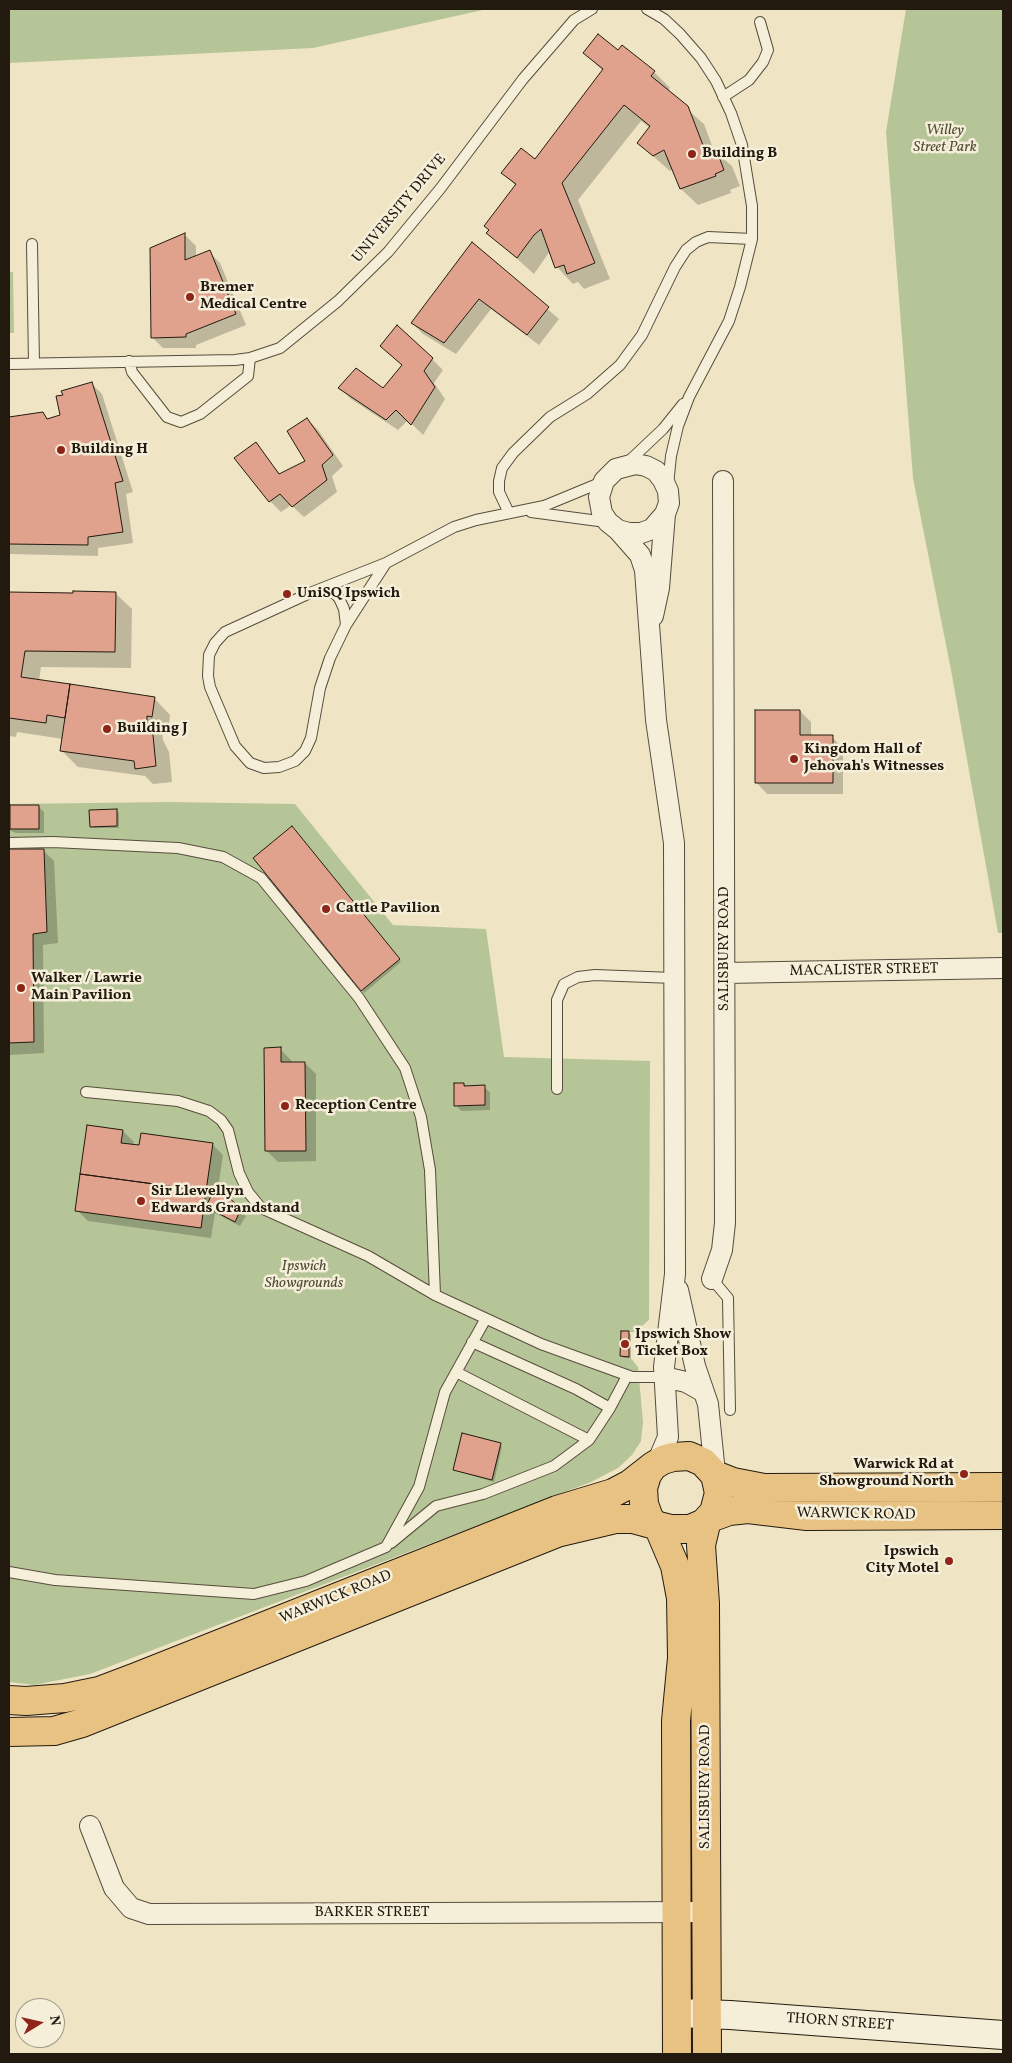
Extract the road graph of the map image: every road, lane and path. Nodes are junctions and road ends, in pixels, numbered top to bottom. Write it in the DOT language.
graph roads {
  1 [pos="592,9"];
  2 [pos="647,9"];
  3 [pos="760,22"];
  4 [pos="723,97"];
  5 [pos="752,238"];
  6 [pos="32,244"];
  7 [pos="250,358"];
  8 [pos="129,361"];
  9 [pos="34,363"];
  10 [pos="9,364"];
  11 [pos="689,397"];
  12 [pos="625,465"];
  13 [pos="723,481"];
  14 [pos="604,482"];
  15 [pos="668,491"];
  16 [pos="523,511"];
  17 [pos="509,513"];
  18 [pos="666,514"];
  19 [pos="613,526"];
  20 [pos="386,563"];
  21 [pos="318,590"];
  22 [pos="346,625"];
  23 [pos="650,627"];
  24 [pos="9,843"];
  25 [pos="1003,968"];
  26 [pos="726,973"];
  27 [pos="674,978"];
  28 [pos="557,1088"];
  29 [pos="86,1092"];
  30 [pos="675,1274"];
  31 [pos="712,1279"];
  32 [pos="436,1295"];
  33 [pos="485,1320"];
  34 [pos="472,1342"];
  35 [pos="456,1372"];
  36 [pos="627,1376"];
  37 [pos="664,1377"];
  38 [pos="702,1391"];
  39 [pos="610,1408"];
  40 [pos="730,1410"];
  41 [pos="589,1440"];
  42 [pos="655,1464"];
  43 [pos="715,1474"];
  44 [pos="1003,1487"];
  45 [pos="1003,1515"];
  46 [pos="709,1519"];
  47 [pos="656,1525"];
  48 [pos="386,1548"];
  49 [pos="9,1572"];
  50 [pos="9,1700"];
  51 [pos="9,1732"];
  52 [pos="90,1826"];
  53 [pos="676,1912"];
  54 [pos="707,1912"];
  55 [pos="677,2013"];
  56 [pos="707,2014"];
  57 [pos="1003,2035"];
  58 [pos="677,2054"];
  59 [pos="707,2054"];
  1 -- 7 [label="lane, UNIVERSITY DRIVE"];
  2 -- 4 [label="lane"];
  3 -- 4 [label="lane"];
  4 -- 5 [label="lane"];
  5 -- 11 [label="lane"];
  5 -- 17 [label="lane"];
  6 -- 9 [label="lane"];
  7 -- 8 [label="lane, UNIVERSITY DRIVE"];
  7 -- 8 [label="lane"];
  8 -- 9 [label="lane, UNIVERSITY DRIVE"];
  9 -- 10 [label="lane, UNIVERSITY DRIVE"];
  11 -- 12 [label="lane"];
  11 -- 15 [label="lane"];
  12 -- 14 [label="street"];
  12 -- 15 [label="street"];
  13 -- 26 [label="street, SALISBURY ROAD"];
  14 -- 16 [label="lane"];
  14 -- 19 [label="street"];
  15 -- 18 [label="street"];
  16 -- 17 [label="lane"];
  16 -- 19 [label="lane"];
  17 -- 20 [label="lane"];
  18 -- 19 [label="street"];
  18 -- 23 [label="street"];
  19 -- 23 [label="street"];
  20 -- 21 [label="lane"];
  20 -- 22 [label="lane"];
  21 -- 22 [label="lane"];
  21 -- 22 [label="lane"];
  23 -- 27 [label="street"];
  24 -- 32 [label="lane"];
  25 -- 26 [label="street, MACALISTER STREET"];
  26 -- 31 [label="street, SALISBURY ROAD"];
  27 -- 28 [label="lane"];
  27 -- 30 [label="street"];
  29 -- 32 [label="lane"];
  30 -- 37 [label="street"];
  30 -- 38 [label="street"];
  31 -- 40 [label="lane, SALISBURY ROAD"];
  32 -- 33 [label="lane"];
  33 -- 34 [label="lane"];
  33 -- 36 [label="lane"];
  34 -- 35 [label="lane"];
  34 -- 39 [label="lane"];
  35 -- 41 [label="lane"];
  35 -- 48 [label="lane"];
  36 -- 37 [label="lane"];
  36 -- 39 [label="lane"];
  37 -- 38 [label="street"];
  37 -- 42 [label="street"];
  38 -- 43 [label="street"];
  39 -- 41 [label="lane"];
  41 -- 48 [label="lane"];
  42 -- 43 [label="main road"];
  42 -- 47 [label="main road"];
  42 -- 50 [label="main road, WARWICK ROAD"];
  43 -- 44 [label="main road, WARWICK ROAD"];
  43 -- 46 [label="main road"];
  45 -- 46 [label="main road, WARWICK ROAD"];
  46 -- 47 [label="main road"];
  46 -- 54 [label="main road, SALISBURY ROAD"];
  47 -- 51 [label="main road, WARWICK ROAD"];
  47 -- 53 [label="main road, SALISBURY ROAD"];
  48 -- 49 [label="lane"];
  52 -- 53 [label="street, BARKER STREET"];
  53 -- 54 [label="street, BARKER STREET"];
  53 -- 55 [label="main road, SALISBURY ROAD"];
  54 -- 56 [label="main road, SALISBURY ROAD"];
  55 -- 56 [label="main road, THORN STREET"];
  55 -- 58 [label="main road, SALISBURY ROAD"];
  56 -- 57 [label="main road, THORN STREET"];
  56 -- 59 [label="main road, SALISBURY ROAD"];
}
